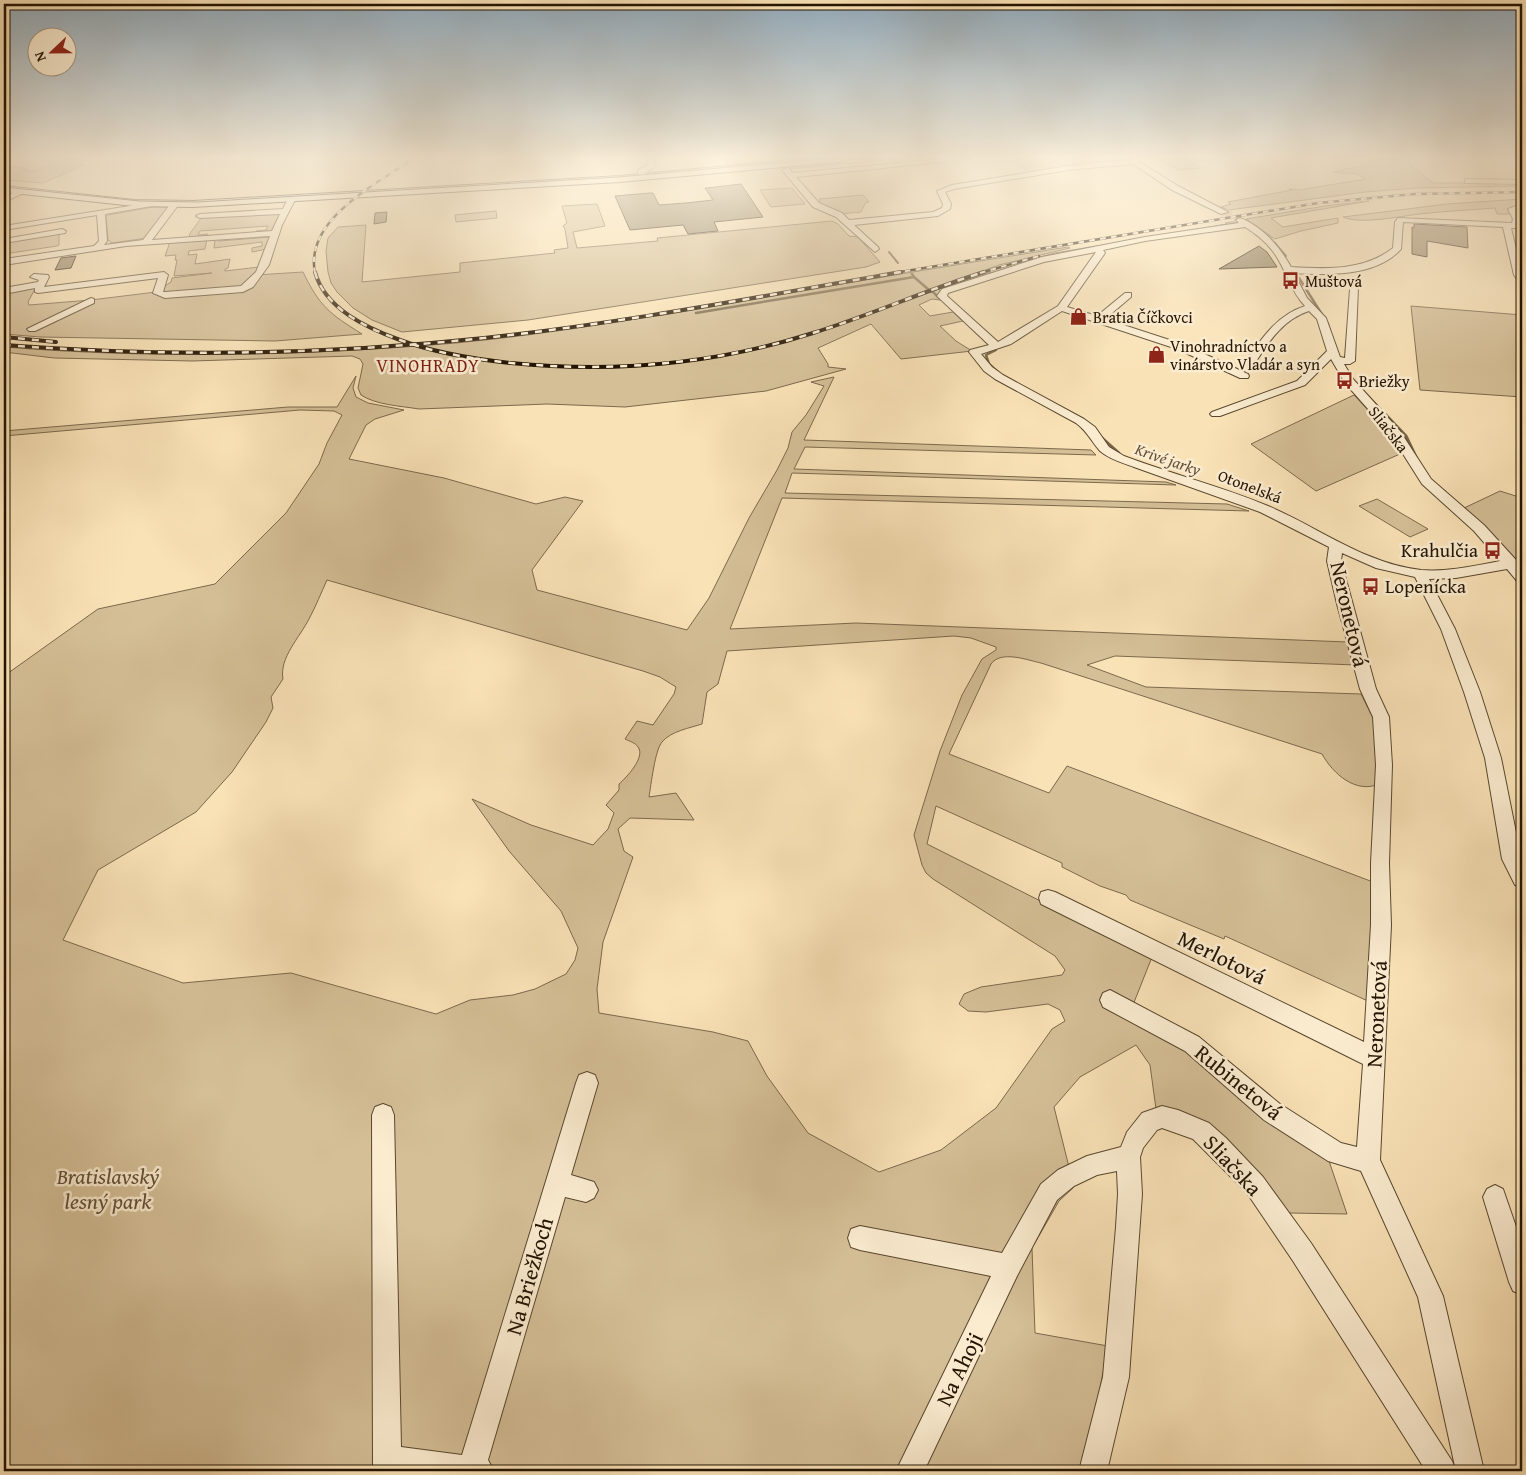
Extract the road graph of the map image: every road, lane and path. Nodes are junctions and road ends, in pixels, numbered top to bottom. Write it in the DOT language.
graph roads {
  1 [pos="62,228"];
  2 [pos="102,228"];
  3 [pos="157,228"];
  4 [pos="278,228"];
  5 [pos="853,228"];
  6 [pos="1210,228"];
  7 [pos="1251,228"];
  8 [pos="1399,228"];
  9 [pos="1515,228"];
  10 [pos="275,233"];
  11 [pos="4,241"];
  12 [pos="146,242"];
  13 [pos="61,244"];
  14 [pos="98,247"];
  15 [pos="875,248"];
  16 [pos="1098,248"];
  17 [pos="4,262"];
  18 [pos="51,270"];
  19 [pos="1290,270"];
  20 [pos="64,278"];
  21 [pos="1522,280"];
  22 [pos="72,286"];
  23 [pos="60,288"];
  24 [pos="1355,289"];
  25 [pos="4,290"];
  26 [pos="1128,294"];
  27 [pos="68,296"];
  28 [pos="91,301"];
  29 [pos="1311,307"];
  30 [pos="1061,308"];
  31 [pos="1098,320"];
  32 [pos="32,329"];
  33 [pos="996,346"];
  34 [pos="1334,356"];
  35 [pos="1253,358"];
  36 [pos="1244,376"];
  37 [pos="1216,414"];
  38 [pos="1336,546"];
  39 [pos="1512,564"];
  40 [pos="1420,574"];
  41 [pos="1522,578"];
  42 [pos="1522,879"];
  43 [pos="1048,898"];
  44 [pos="1110,1000"];
  45 [pos="1375,1059"];
  46 [pos="587,1083"];
  47 [pos="383,1115"];
  48 [pos="1128,1158"];
  49 [pos="1368,1161"];
  50 [pos="556,1184"];
  51 [pos="586,1190"];
  52 [pos="1495,1196"];
  53 [pos="860,1238"];
  54 [pos="1008,1267"];
  55 [pos="1522,1282"];
  56 [pos="387,1465"];
  57 [pos="476,1470"];
  58 [pos="910,1471"];
  59 [pos="1093,1471"];
  60 [pos="1442,1471"];
  61 [pos="1470,1471"];
  1 -- 13 [label="street"];
  2 -- 14 [label="street"];
  3 -- 12 [label="street"];
  4 -- 10 [label="street"];
  5 -- 15 [label="street"];
  6 -- 16 [label="street, Sliačska"];
  7 -- 19 [label="street, Sliačska"];
  8 -- 19 [label="street"];
  9 -- 21 [label="street"];
  10 -- 12 [label="street"];
  10 -- 22 [label="street"];
  11 -- 13 [label="street"];
  12 -- 14 [label="street"];
  13 -- 14 [label="street"];
  13 -- 17 [label="street"];
  13 -- 18 [label="street"];
  16 -- 30 [label="street"];
  16 -- 33 [label="street"];
  19 -- 29 [label="street, Sliačska"];
  20 -- 23 [label="street"];
  22 -- 23 [label="street"];
  22 -- 27 [label="street"];
  23 -- 25 [label="street"];
  24 -- 34 [label="street"];
  26 -- 31 [label="street"];
  28 -- 32 [label="street"];
  29 -- 34 [label="street, Sliačska"];
  29 -- 35 [label="street"];
  30 -- 31 [label="street"];
  30 -- 33 [label="street"];
  31 -- 36 [label="street"];
  33 -- 38 [label="street, Otonelská"];
  34 -- 37 [label="street"];
  34 -- 39 [label="street, Sliačska"];
  38 -- 40 [label="street, Otonelská"];
  38 -- 45 [label="street, Neronetová"];
  39 -- 40 [label="street, Otonelská"];
  39 -- 41 [label="street, Sliačska"];
  40 -- 42 [label="street"];
  43 -- 45 [label="street, Merlotová"];
  44 -- 49 [label="street, Rubinetová"];
  45 -- 49 [label="street, Neronetová"];
  46 -- 50 [label="street, Na Briežkoch"];
  47 -- 56 [label="street, Na Briežkoch"];
  48 -- 54 [label="street, Na Ahoji"];
  48 -- 59 [label="street, Sliačska"];
  48 -- 60 [label="street, Sliačska"];
  49 -- 61 [label="street, Neronetová"];
  50 -- 51 [label="street"];
  50 -- 57 [label="street, Na Briežkoch"];
  52 -- 55 [label="street"];
  53 -- 54 [label="street"];
  54 -- 58 [label="street, Na Ahoji"];
  56 -- 57 [label="street, Na Briežkoch"];
}
